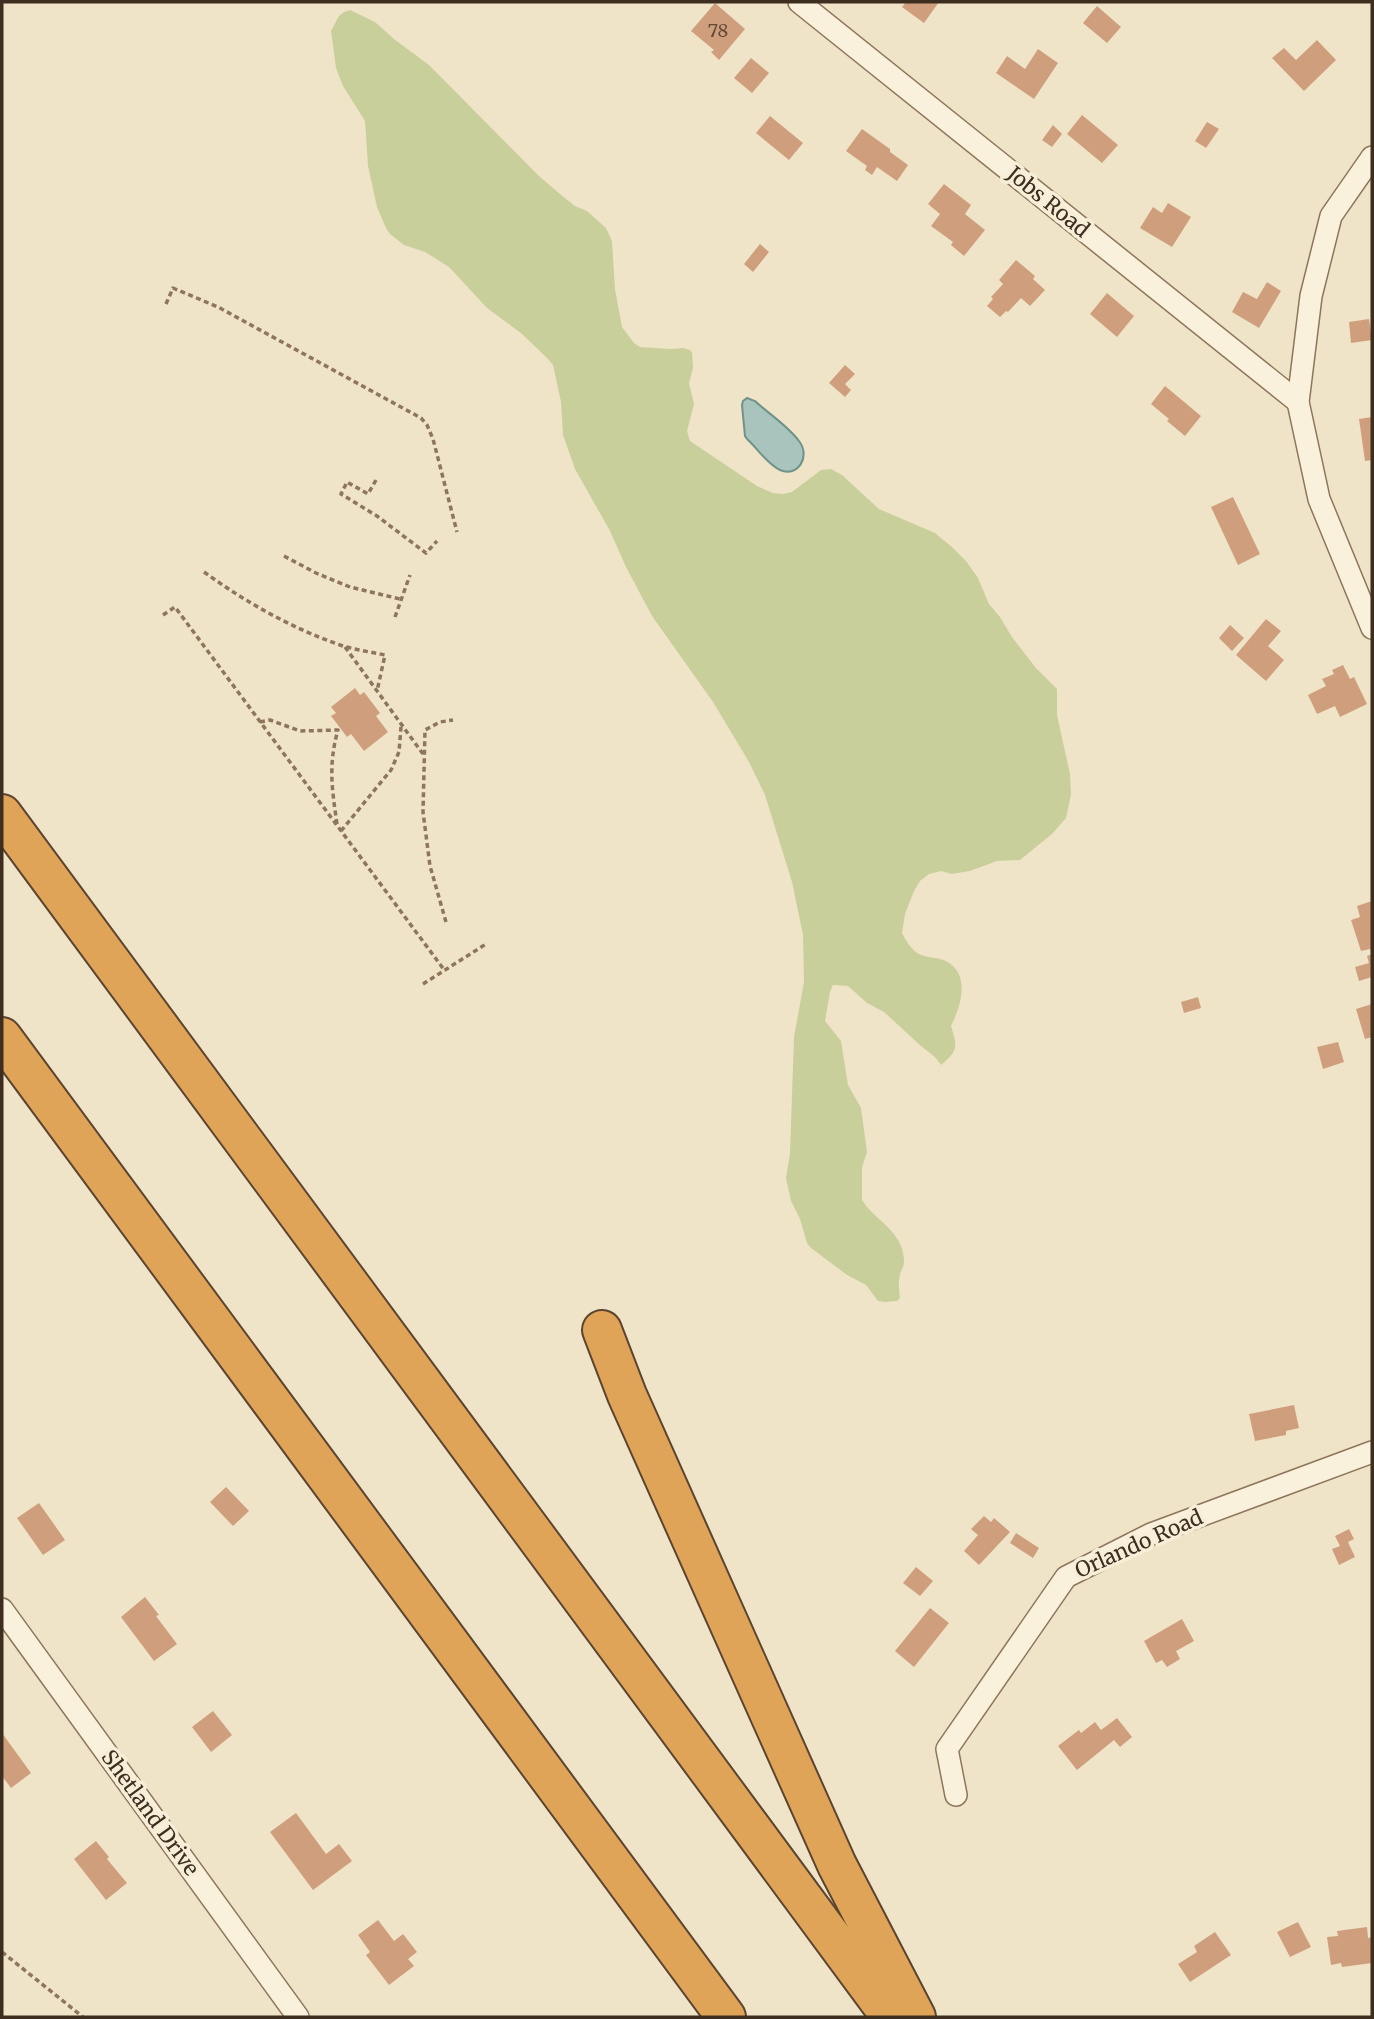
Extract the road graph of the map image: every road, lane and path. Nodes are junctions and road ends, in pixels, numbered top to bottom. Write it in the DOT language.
graph roads {
  1 [pos="799,2"];
  2 [pos="1372,157"];
  3 [pos="166,304"];
  4 [pos="1298,402"];
  5 [pos="376,480"];
  6 [pos="457,532"];
  7 [pos="438,541"];
  8 [pos="284,555"];
  9 [pos="205,572"];
  10 [pos="410,575"];
  11 [pos="400,600"];
  12 [pos="163,615"];
  13 [pos="395,617"];
  14 [pos="1372,628"];
  15 [pos="345,646"];
  16 [pos="377,691"];
  17 [pos="453,720"];
  18 [pos="260,722"];
  19 [pos="402,725"];
  20 [pos="424,756"];
  21 [pos="2,814"];
  22 [pos="339,829"];
  23 [pos="446,922"];
  24 [pos="486,944"];
  25 [pos="445,971"];
  26 [pos="423,984"];
  27 [pos="2,1037"];
  28 [pos="601,1330"];
  29 [pos="1372,1452"];
  30 [pos="2,1609"];
  31 [pos="956,1795"];
  32 [pos="2,1952"];
  33 [pos="83,2017"];
  34 [pos="298,2017"];
  35 [pos="726,2017"];
  36 [pos="891,2017"];
  37 [pos="916,2017"];
  1 -- 4 [label="street, Jobs Road"];
  2 -- 4 [label="street"];
  3 -- 6 [label="path"];
  4 -- 14 [label="street"];
  5 -- 7 [label="path"];
  8 -- 11 [label="path"];
  9 -- 15 [label="path"];
  10 -- 11 [label="path"];
  11 -- 13 [label="path"];
  12 -- 18 [label="path"];
  15 -- 16 [label="path"];
  15 -- 16 [label="path"];
  16 -- 19 [label="path"];
  17 -- 20 [label="path"];
  18 -- 22 [label="path"];
  18 -- 22 [label="path"];
  19 -- 20 [label="path"];
  19 -- 22 [label="path"];
  20 -- 23 [label="path"];
  21 -- 36 [label="highway"];
  22 -- 25 [label="path"];
  24 -- 25 [label="path"];
  25 -- 26 [label="path"];
  27 -- 35 [label="highway"];
  28 -- 37 [label="highway"];
  29 -- 31 [label="street, Orlando Road"];
  30 -- 34 [label="street, Shetland Drive"];
  32 -- 33 [label="path"];
}
